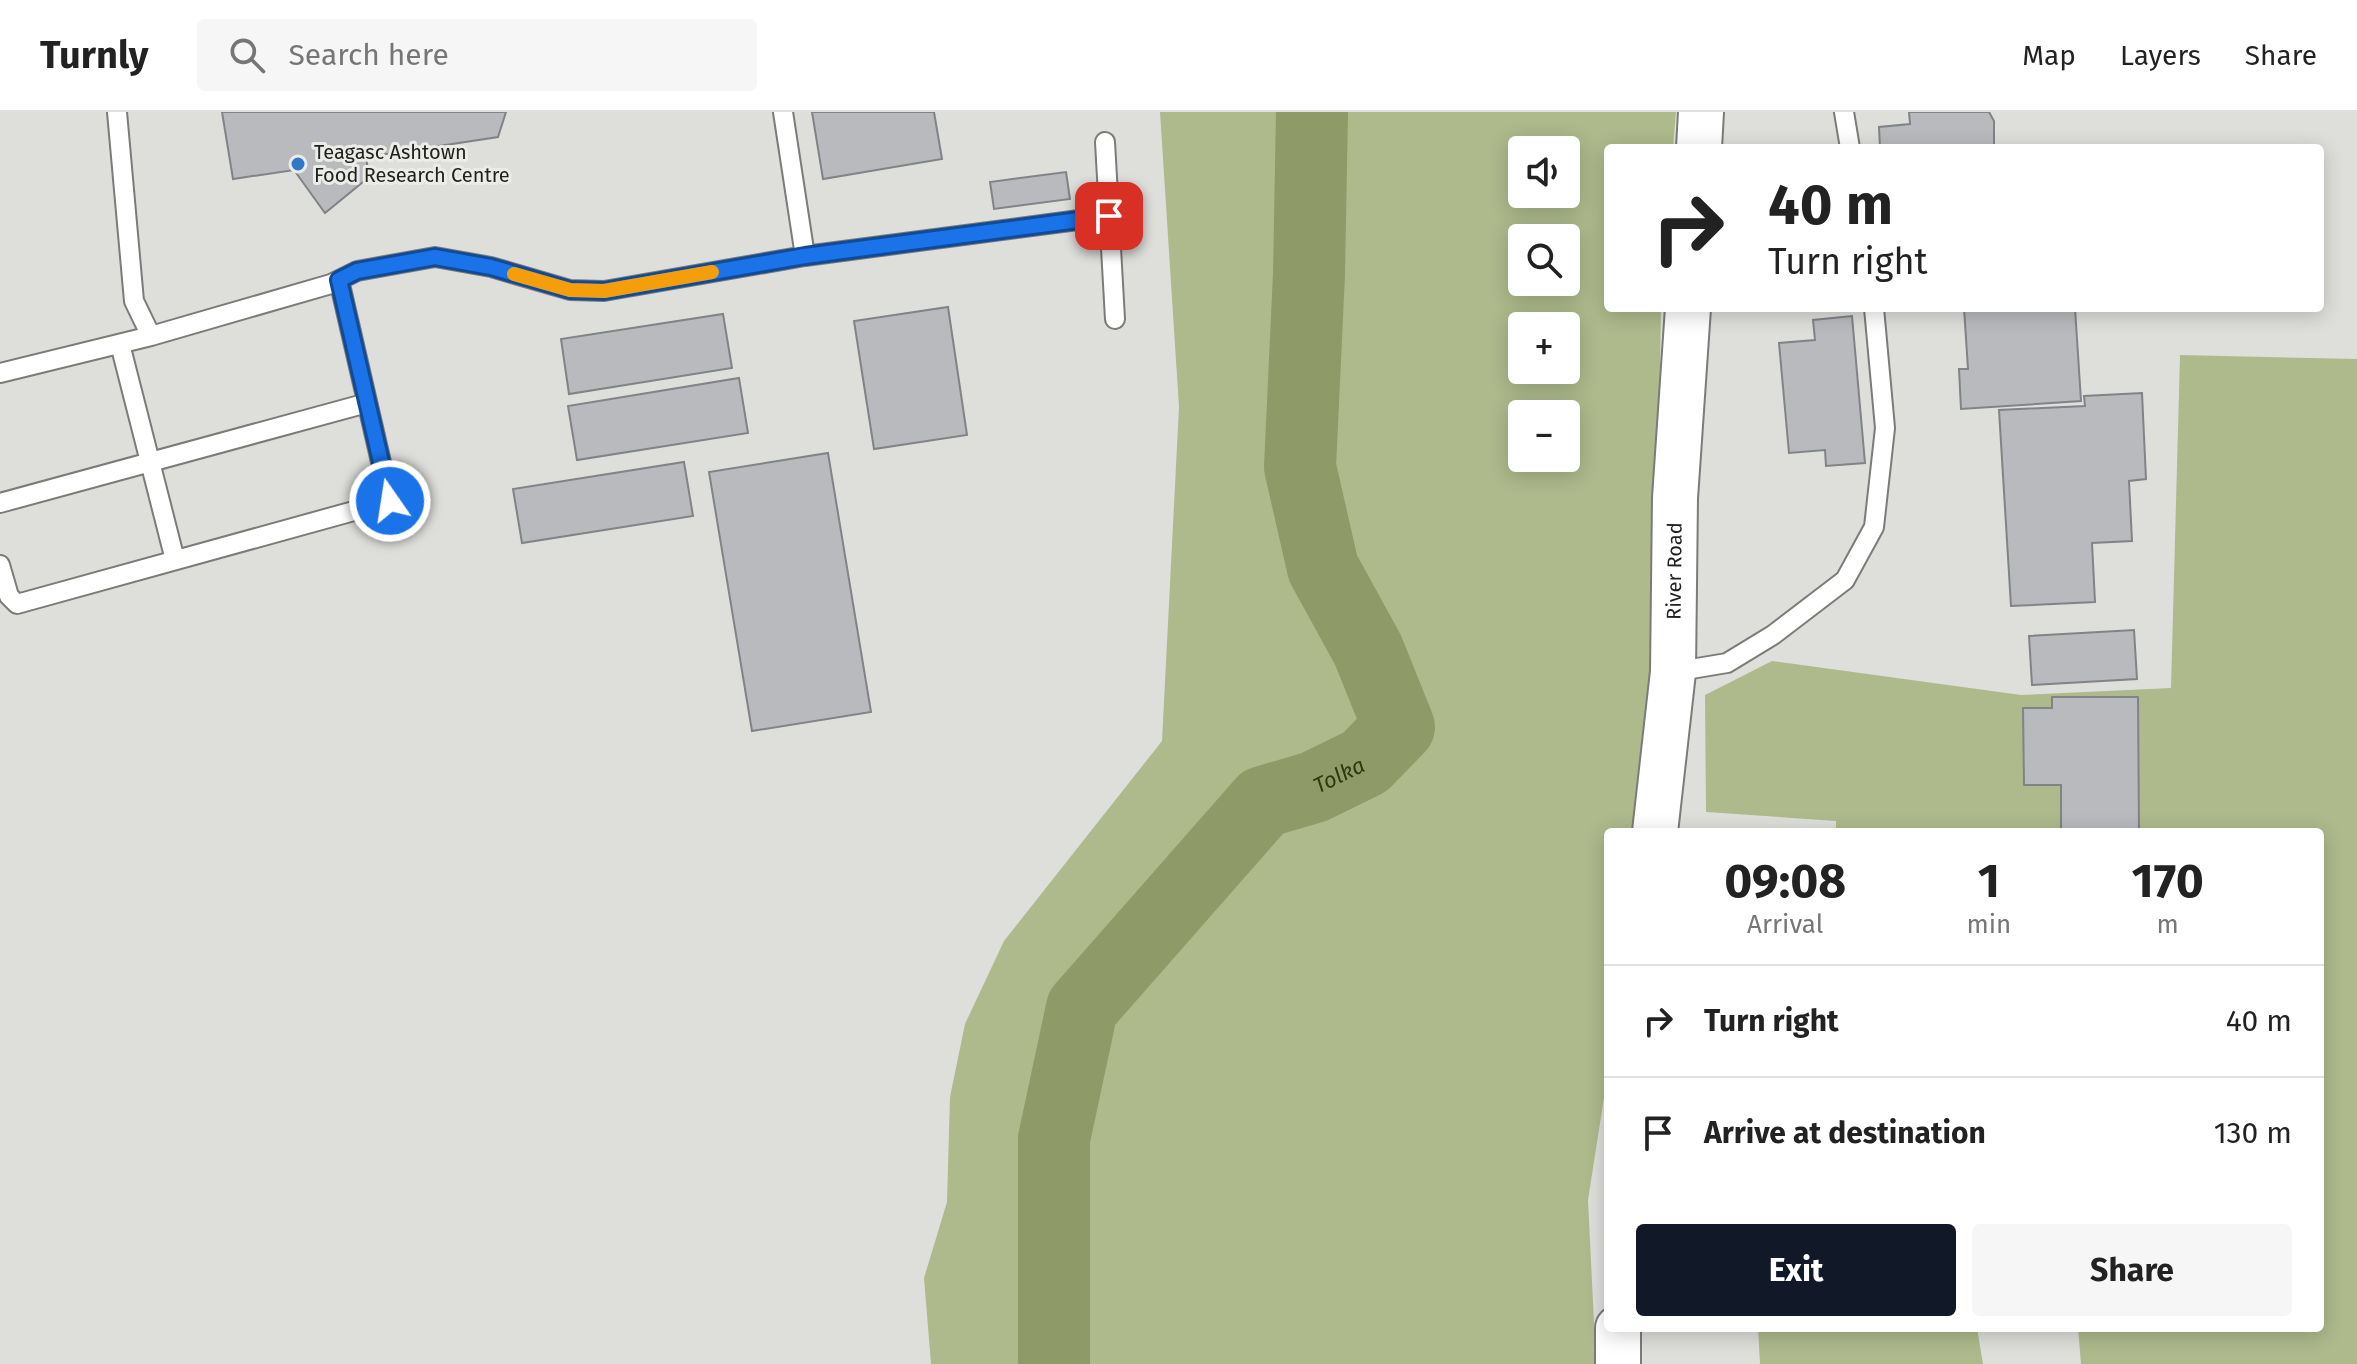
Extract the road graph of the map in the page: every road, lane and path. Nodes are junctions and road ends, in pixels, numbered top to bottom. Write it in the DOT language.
graph roads {
  1 [pos="117,112"];
  2 [pos="783,112"];
  3 [pos="1701,112"];
  4 [pos="1844,112"];
  5 [pos="1105,142"];
  6 [pos="1699,144"];
  7 [pos="1849,144"];
  8 [pos="1109,216"];
  9 [pos="805,256"];
  10 [pos="339,280"];
  11 [pos="1688,312"];
  12 [pos="1874,312"];
  13 [pos="1115,319"];
  14 [pos="151,336"];
  15 [pos="120,344"];
  16 [pos="0,373"];
  17 [pos="367,403"];
  18 [pos="150,462"];
  19 [pos="0,503"];
  20 [pos="175,560"];
  21 [pos="0,565"];
  22 [pos="1673,672"];
  23 [pos="1655,828"];
  24 [pos="1618,1332"];
  25 [pos="1618,1364"];
  1 -- 14 [label="lane"];
  2 -- 9 [label="lane"];
  3 -- 6 [label="main road"];
  4 -- 7 [label="lane"];
  5 -- 8 [label="lane"];
  8 -- 9 [label="lane"];
  8 -- 13 [label="lane"];
  9 -- 10 [label="lane"];
  10 -- 14 [label="lane"];
  10 -- 17 [label="lane"];
  11 -- 22 [label="main road, River Road"];
  12 -- 22 [label="lane"];
  14 -- 15 [label="lane"];
  15 -- 16 [label="lane"];
  15 -- 18 [label="lane"];
  17 -- 18 [label="lane"];
  17 -- 20 [label="lane"];
  18 -- 19 [label="lane"];
  18 -- 20 [label="lane"];
  20 -- 21 [label="lane"];
  22 -- 23 [label="main road, River Road"];
  24 -- 25 [label="main road"];
}
